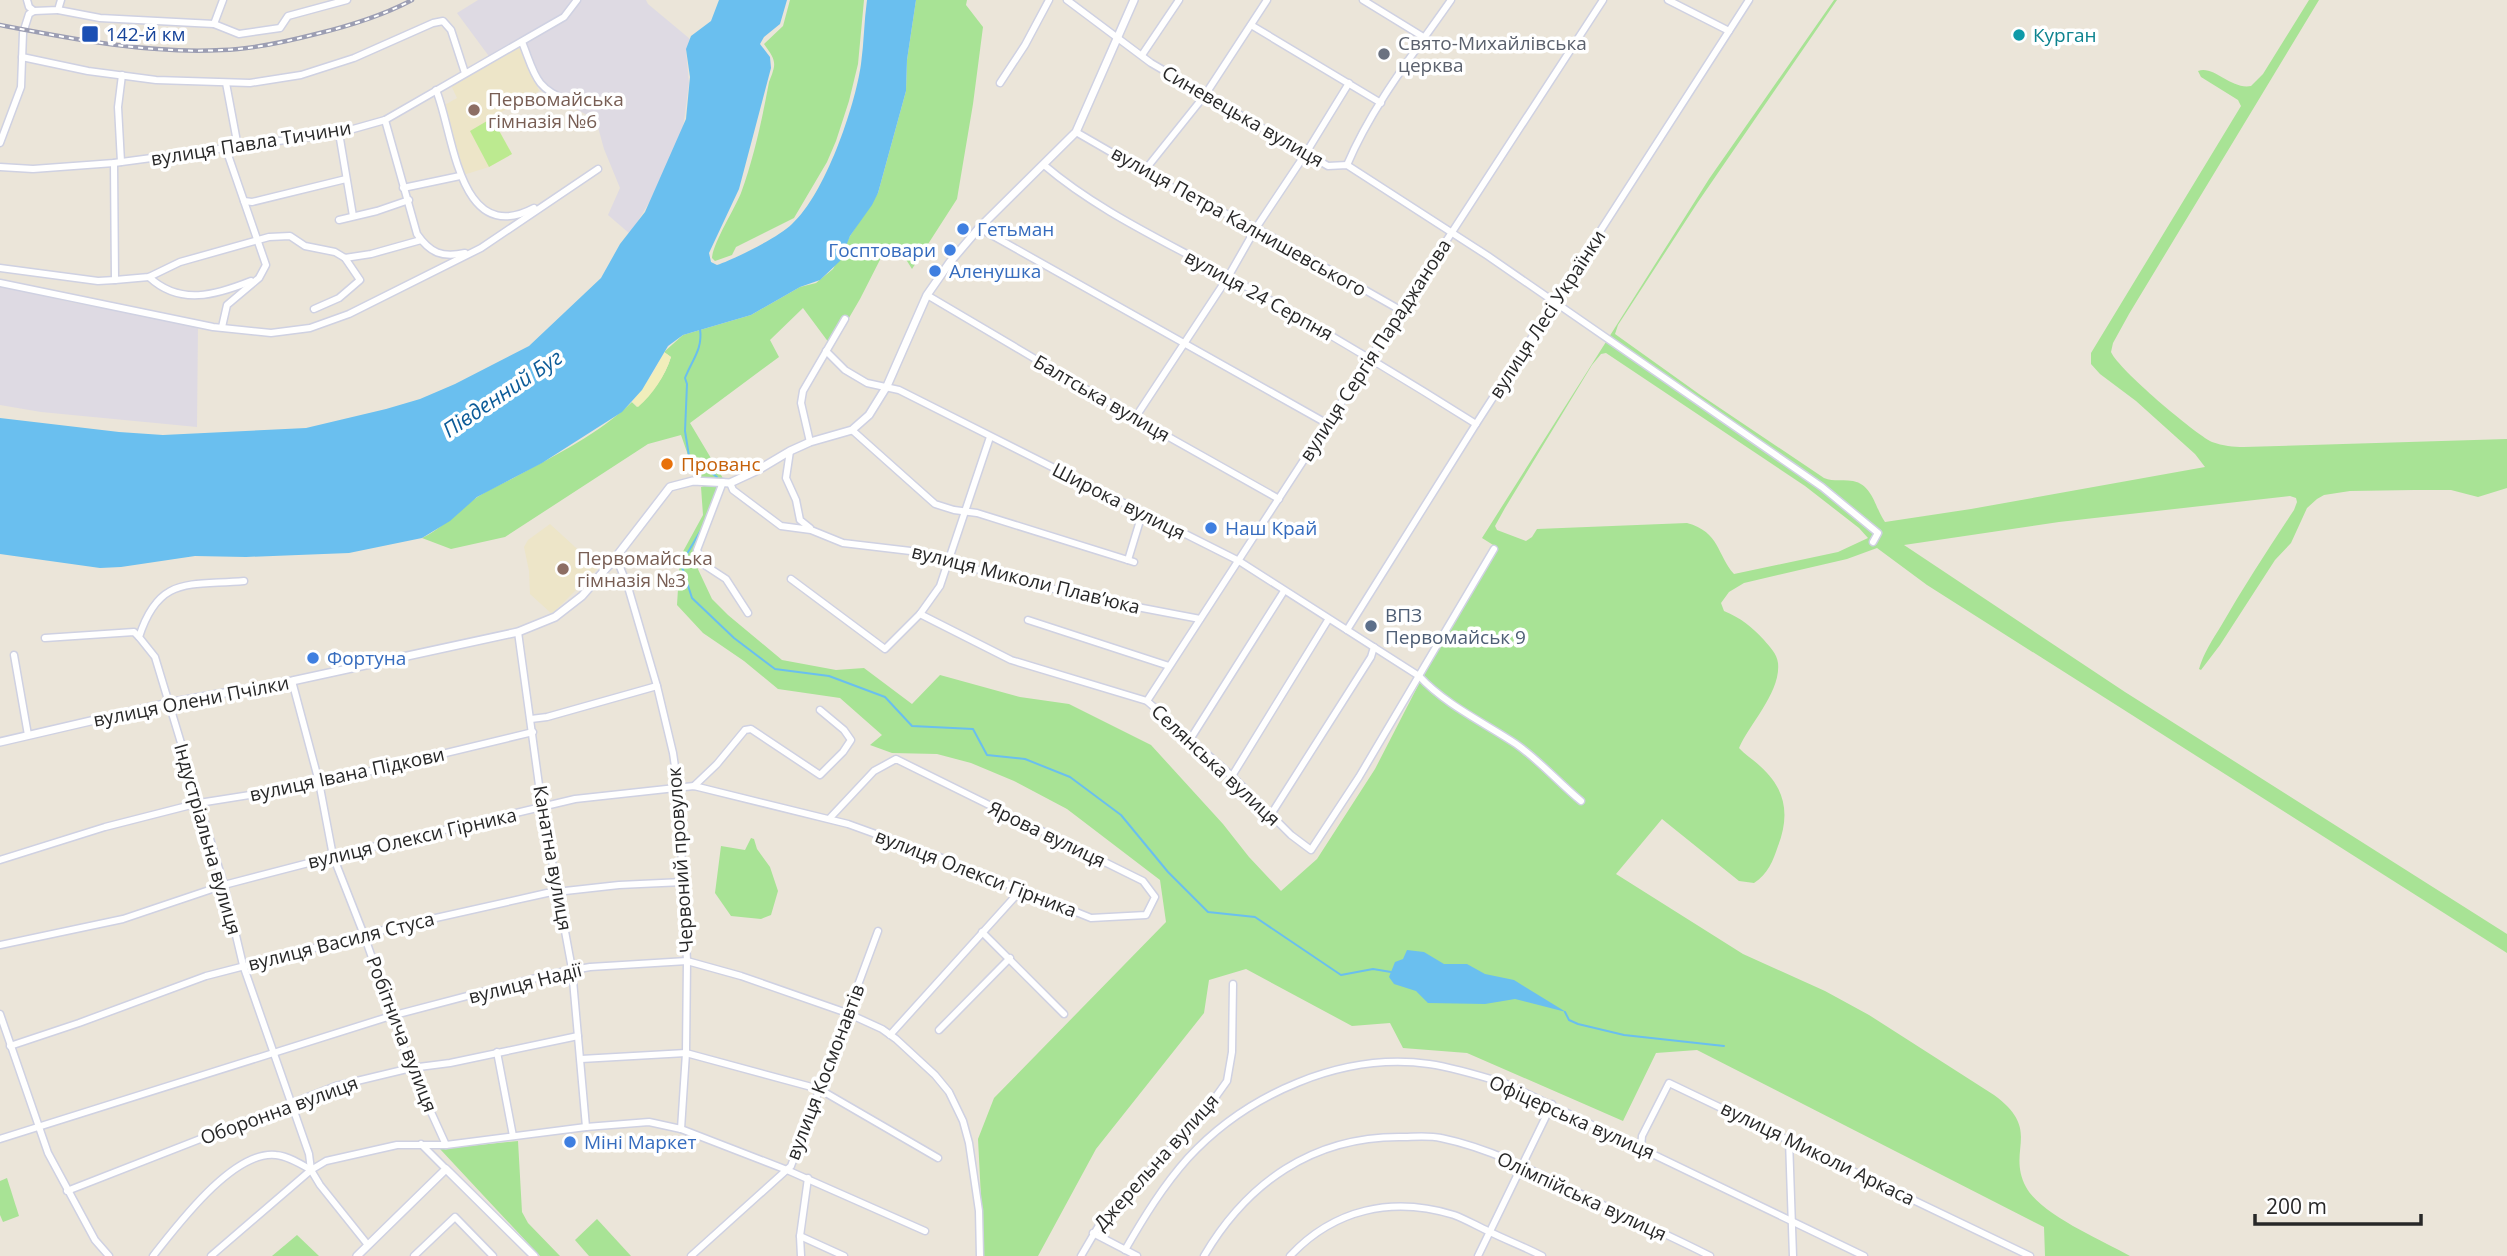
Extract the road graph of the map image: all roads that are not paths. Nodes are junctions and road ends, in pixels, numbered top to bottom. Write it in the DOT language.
graph roads {
  1 [pos="27,0"];
  2 [pos="61,0"];
  3 [pos="223,0"];
  4 [pos="347,0"];
  5 [pos="577,0"];
  6 [pos="1049,0"];
  7 [pos="1067,0"];
  8 [pos="1134,0"];
  9 [pos="1179,0"];
  10 [pos="1267,0"];
  11 [pos="1363,0"];
  12 [pos="1451,0"];
  13 [pos="1603,0"];
  14 [pos="1668,0"];
  15 [pos="1749,0"];
  16 [pos="58,10"];
  17 [pos="34,11"];
  18 [pos="214,24"];
  19 [pos="1251,25"];
  20 [pos="1729,31"];
  21 [pos="1119,38"];
  22 [pos="1424,38"];
  23 [pos="522,42"];
  24 [pos="1142,55"];
  25 [pos="22,57"];
  26 [pos="465,73"];
  27 [pos="122,75"];
  28 [pos="226,83"];
  29 [pos="1000,83"];
  30 [pos="1349,83"];
  31 [pos="436,90"];
  32 [pos="1205,95"];
  33 [pos="569,101"];
  34 [pos="1381,103"];
  35 [pos="385,120"];
  36 [pos="3,131"];
  37 [pos="1076,132"];
  38 [pos="339,133"];
  39 [pos="0,143"];
  40 [pos="238,147"];
  41 [pos="226,149"];
  42 [pos="1306,153"];
  43 [pos="118,163"];
  44 [pos="1044,165"];
  45 [pos="1347,165"];
  46 [pos="0,167"];
  47 [pos="598,169"];
  48 [pos="1146,170"];
  49 [pos="460,176"];
  50 [pos="346,179"];
  51 [pos="403,188"];
  52 [pos="409,200"];
  53 [pos="244,201"];
  54 [pos="545,203"];
  55 [pos="353,216"];
  56 [pos="340,220"];
  57 [pos="1256,228"];
  58 [pos="979,229"];
  59 [pos="1451,233"];
  60 [pos="258,239"];
  61 [pos="421,240"];
  62 [pos="481,248"];
  63 [pos="345,258"];
  64 [pos="0,268"];
  65 [pos="1228,276"];
  66 [pos="149,277"];
  67 [pos="259,278"];
  68 [pos="115,280"];
  69 [pos="0,283"];
  70 [pos="926,295"];
  71 [pos="1554,303"];
  72 [pos="314,309"];
  73 [pos="1402,311"];
  74 [pos="845,319"];
  75 [pos="222,327"];
  76 [pos="1184,343"];
  77 [pos="827,351"];
  78 [pos="1372,358"];
  79 [pos="887,386"];
  80 [pos="1135,418"];
  81 [pos="1326,423"];
  82 [pos="1476,424"];
  83 [pos="852,430"];
  84 [pos="990,437"];
  85 [pos="810,442"];
  86 [pos="790,451"];
  87 [pos="727,483"];
  88 [pos="1279,499"];
  89 [pos="964,510"];
  90 [pos="1142,514"];
  91 [pos="811,530"];
  92 [pos="1874,542"];
  93 [pos="1494,549"];
  94 [pos="616,557"];
  95 [pos="948,561"];
  96 [pos="1239,561"];
  97 [pos="792,579"];
  98 [pos="244,581"];
  99 [pos="1284,591"];
  100 [pos="748,613"];
  101 [pos="920,614"];
  102 [pos="1200,619"];
  103 [pos="1028,620"];
  104 [pos="1328,620"];
  105 [pos="1347,630"];
  106 [pos="518,632"];
  107 [pos="139,637"];
  108 [pos="45,638"];
  109 [pos="1374,647"];
  110 [pos="14,654"];
  111 [pos="1169,666"];
  112 [pos="1419,676"];
  113 [pos="292,681"];
  114 [pos="657,686"];
  115 [pos="1147,701"];
  116 [pos="168,703"];
  117 [pos="820,710"];
  118 [pos="531,719"];
  119 [pos="533,732"];
  120 [pos="28,735"];
  121 [pos="1191,738"];
  122 [pos="0,742"];
  123 [pos="1232,776"];
  124 [pos="319,782"];
  125 [pos="694,786"];
  126 [pos="678,788"];
  127 [pos="1581,801"];
  128 [pos="199,803"];
  129 [pos="542,807"];
  130 [pos="1270,816"];
  131 [pos="829,819"];
  132 [pos="333,856"];
  133 [pos="0,860"];
  134 [pos="683,882"];
  135 [pos="224,885"];
  136 [pos="1021,890"];
  137 [pos="559,892"];
  138 [pos="1123,915"];
  139 [pos="878,931"];
  140 [pos="982,932"];
  141 [pos="364,935"];
  142 [pos="0,945"];
  143 [pos="1010,958"];
  144 [pos="687,961"];
  145 [pos="243,965"];
  146 [pos="572,969"];
  147 [pos="1233,984"];
  148 [pos="847,1013"];
  149 [pos="0,1014"];
  150 [pos="1064,1014"];
  151 [pos="391,1016"];
  152 [pos="939,1030"];
  153 [pos="4,1033"];
  154 [pos="890,1035"];
  155 [pos="578,1036"];
  156 [pos="10,1046"];
  157 [pos="271,1052"];
  158 [pos="497,1052"];
  159 [pos="687,1053"];
  160 [pos="580,1059"];
  161 [pos="411,1069"];
  162 [pos="819,1089"];
  163 [pos="291,1103"];
  164 [pos="1552,1104"];
  165 [pos="40,1126"];
  166 [pos="586,1127"];
  167 [pos="681,1129"];
  168 [pos="513,1136"];
  169 [pos="0,1139"];
  170 [pos="1789,1140"];
  171 [pos="421,1144"];
  172 [pos="446,1144"];
  173 [pos="1642,1148"];
  174 [pos="938,1158"];
  175 [pos="1521,1165"];
  176 [pos="446,1168"];
  177 [pos="311,1170"];
  178 [pos="787,1170"];
  179 [pos="808,1178"];
  180 [pos="67,1191"];
  181 [pos="1792,1220"];
  182 [pos="925,1231"];
  183 [pos="1489,1232"];
  184 [pos="1093,1233"];
  185 [pos="800,1236"];
  186 [pos="368,1245"];
  187 [pos="1125,1250"];
  188 [pos="105,1255"];
  189 [pos="153,1256"];
  190 [pos="211,1256"];
  191 [pos="357,1256"];
  192 [pos="414,1256"];
  193 [pos="493,1256"];
  194 [pos="534,1256"];
  195 [pos="691,1256"];
  196 [pos="802,1256"];
  197 [pos="844,1256"];
  198 [pos="980,1256"];
  199 [pos="1081,1256"];
  200 [pos="1137,1256"];
  201 [pos="1204,1256"];
  202 [pos="1290,1256"];
  203 [pos="1478,1256"];
  204 [pos="1542,1256"];
  205 [pos="1710,1256"];
  206 [pos="1793,1256"];
  207 [pos="1864,1256"];
  208 [pos="2030,1256"];
  1 -- 17 [label="street"];
  2 -- 16 [label="street"];
  3 -- 18 [label="street"];
  4 -- 18 [label="street"];
  5 -- 23 [label="street, вулиця Павла Тичини"];
  6 -- 29 [label="street"];
  7 -- 21 [label="street, Синевецька вулиця"];
  8 -- 21 [label="street"];
  9 -- 24 [label="street"];
  10 -- 19 [label="street"];
  11 -- 22 [label="street"];
  12 -- 22 [label="street"];
  13 -- 59 [label="street, вулиця Сергія Параджанова"];
  14 -- 20 [label="street"];
  15 -- 20 [label="street, вулиця Лесі Українки"];
  16 -- 17 [label="street"];
  16 -- 18 [label="street"];
  17 -- 25 [label="street"];
  19 -- 30 [label="street"];
  19 -- 32 [label="street"];
  20 -- 71 [label="street, вулиця Лесі Українки"];
  21 -- 24 [label="street, Синевецька вулиця"];
  21 -- 37 [label="street"];
  22 -- 34 [label="street"];
  23 -- 26 [label="street, вулиця Павла Тичини"];
  23 -- 33 [label="street"];
  24 -- 32 [label="street, Синевецька вулиця"];
  25 -- 27 [label="street"];
  25 -- 36 [label="street"];
  26 -- 28 [label="street"];
  26 -- 31 [label="street, вулиця Павла Тичини"];
  27 -- 28 [label="street"];
  27 -- 43 [label="street"];
  28 -- 40 [label="street"];
  30 -- 34 [label="street"];
  30 -- 42 [label="street"];
  31 -- 35 [label="street, вулиця Павла Тичини"];
  31 -- 49 [label="street"];
  32 -- 42 [label="street, Синевецька вулиця"];
  32 -- 48 [label="street"];
  34 -- 45 [label="street"];
  35 -- 38 [label="street, вулиця Павла Тичини"];
  35 -- 51 [label="street"];
  36 -- 39 [label="street"];
  37 -- 44 [label="street"];
  37 -- 48 [label="street, вулиця Петра Калнишевського"];
  38 -- 40 [label="street, вулиця Павла Тичини"];
  38 -- 50 [label="street"];
  40 -- 41 [label="street, вулиця Павла Тичини"];
  41 -- 43 [label="street, вулиця Павла Тичини"];
  41 -- 53 [label="street"];
  42 -- 45 [label="street, Синевецька вулиця"];
  42 -- 57 [label="street"];
  43 -- 46 [label="street, вулиця Павла Тичини"];
  43 -- 68 [label="street"];
  44 -- 58 [label="street"];
  44 -- 65 [label="street, вулиця 24 Серпня"];
  45 -- 59 [label="street, Синевецька вулиця"];
  47 -- 54 [label="street"];
  48 -- 57 [label="street, вулиця Петра Калнишевського"];
  49 -- 51 [label="street"];
  49 -- 54 [label="street"];
  50 -- 53 [label="street"];
  50 -- 55 [label="street"];
  51 -- 52 [label="street"];
  52 -- 55 [label="street"];
  52 -- 61 [label="street"];
  53 -- 60 [label="street"];
  54 -- 62 [label="street"];
  55 -- 56 [label="street"];
  57 -- 65 [label="street"];
  57 -- 73 [label="street, вулиця Петра Калнишевського"];
  58 -- 70 [label="street"];
  58 -- 76 [label="street"];
  59 -- 71 [label="street, Синевецька вулиця"];
  59 -- 73 [label="street, вулиця Сергія Параджанова"];
  60 -- 63 [label="street"];
  60 -- 66 [label="street"];
  60 -- 67 [label="street"];
  61 -- 62 [label="street"];
  61 -- 63 [label="street"];
  62 -- 75 [label="street"];
  63 -- 72 [label="street"];
  64 -- 68 [label="street"];
  65 -- 76 [label="street"];
  65 -- 78 [label="street, вулиця 24 Серпня"];
  66 -- 67 [label="street"];
  66 -- 68 [label="street"];
  67 -- 75 [label="street"];
  69 -- 75 [label="street"];
  70 -- 79 [label="street"];
  70 -- 80 [label="street, Балтська вулиця"];
  71 -- 82 [label="street, вулиця Лесі Українки"];
  71 -- 92 [label="street, Синевецька вулиця"];
  73 -- 78 [label="street, вулиця Сергія Параджанова"];
  74 -- 77 [label="street"];
  76 -- 80 [label="street"];
  76 -- 81 [label="street"];
  77 -- 79 [label="street, Широка вулиця"];
  77 -- 85 [label="street"];
  78 -- 81 [label="street, вулиця Сергія Параджанова"];
  78 -- 82 [label="street, вулиця 24 Серпня"];
  79 -- 83 [label="street"];
  79 -- 84 [label="street, Широка вулиця"];
  80 -- 88 [label="street, Балтська вулиця"];
  81 -- 88 [label="street, вулиця Сергія Параджанова"];
  82 -- 105 [label="street, вулиця Лесі Українки"];
  83 -- 85 [label="street, вулиця Олени Пчілки"];
  83 -- 89 [label="street"];
  84 -- 89 [label="street"];
  84 -- 90 [label="street, Широка вулиця"];
  85 -- 86 [label="street, вулиця Олени Пчілки"];
  86 -- 87 [label="street, вулиця Олени Пчілки"];
  86 -- 91 [label="street"];
  87 -- 91 [label="street, вулиця Миколи Плавʼюка"];
  87 -- 94 [label="street, вулиця Олени Пчілки"];
  87 -- 100 [label="street"];
  88 -- 96 [label="street, вулиця Сергія Параджанова"];
  89 -- 90 [label="street"];
  89 -- 95 [label="street"];
  90 -- 96 [label="street, Широка вулиця"];
  91 -- 95 [label="street, вулиця Миколи Плавʼюка"];
  93 -- 112 [label="street"];
  94 -- 106 [label="street, вулиця Олени Пчілки"];
  94 -- 114 [label="street, Червоний провулок"];
  95 -- 101 [label="street"];
  95 -- 102 [label="street, вулиця Миколи Плавʼюка"];
  96 -- 99 [label="street, Широка вулиця"];
  96 -- 102 [label="street, вулиця Сергія Параджанова"];
  97 -- 101 [label="street"];
  98 -- 107 [label="street"];
  99 -- 104 [label="street, Широка вулиця"];
  99 -- 121 [label="street"];
  101 -- 115 [label="street, Селянська вулиця"];
  102 -- 111 [label="street, вулиця Сергія Параджанова"];
  103 -- 111 [label="street"];
  104 -- 105 [label="street, Широка вулиця"];
  104 -- 123 [label="street"];
  105 -- 109 [label="street, Широка вулиця"];
  106 -- 113 [label="street, вулиця Олени Пчілки"];
  106 -- 118 [label="street, Канатна вулиця"];
  107 -- 108 [label="street"];
  107 -- 116 [label="street, Індустріальна вулиця"];
  109 -- 112 [label="street, Широка вулиця"];
  109 -- 130 [label="street"];
  110 -- 120 [label="street"];
  111 -- 115 [label="street, вулиця Сергія Параджанова"];
  112 -- 127 [label="street, Широка вулиця"];
  112 -- 130 [label="street, Селянська вулиця"];
  113 -- 116 [label="street, вулиця Олени Пчілки"];
  113 -- 124 [label="street, Робітнича вулиця"];
  114 -- 118 [label="street"];
  114 -- 126 [label="street, Червоний провулок"];
  115 -- 121 [label="street, Селянська вулиця"];
  116 -- 120 [label="street, вулиця Олени Пчілки"];
  116 -- 128 [label="street, Індустріальна вулиця"];
  117 -- 125 [label="street"];
  118 -- 119 [label="street, Канатна вулиця"];
  119 -- 124 [label="street, вулиця Івана Підкови"];
  119 -- 129 [label="street, Канатна вулиця"];
  120 -- 122 [label="street, вулиця Олени Пчілки"];
  121 -- 123 [label="street, Селянська вулиця"];
  123 -- 130 [label="street, Селянська вулиця"];
  124 -- 128 [label="street, вулиця Івана Підкови"];
  124 -- 132 [label="street, Робітнича вулиця"];
  125 -- 126 [label="street, вулиця Олекси Гірника"];
  125 -- 131 [label="street, вулиця Олекси Гірника"];
  126 -- 129 [label="street, вулиця Олекси Гірника"];
  126 -- 134 [label="street, Червоний провулок"];
  128 -- 133 [label="street, вулиця Івана Підкови"];
  128 -- 135 [label="street, Індустріальна вулиця"];
  129 -- 132 [label="street, вулиця Олекси Гірника"];
  129 -- 137 [label="street, Канатна вулиця"];
  131 -- 136 [label="street, вулиця Олекси Гірника"];
  131 -- 138 [label="street, Ярова вулиця"];
  132 -- 135 [label="street, вулиця Олекси Гірника"];
  132 -- 141 [label="street, Робітнича вулиця"];
  134 -- 137 [label="street, вулиця Василя Стуса"];
  134 -- 144 [label="street, Червоний провулок"];
  135 -- 142 [label="street, вулиця Олекси Гірника"];
  135 -- 145 [label="street, Індустріальна вулиця"];
  136 -- 138 [label="street, вулиця Олекси Гірника"];
  136 -- 140 [label="street"];
  137 -- 141 [label="street, вулиця Василя Стуса"];
  137 -- 146 [label="street, Канатна вулиця"];
  139 -- 148 [label="street, вулиця Космонавтів"];
  140 -- 143 [label="street"];
  140 -- 154 [label="street"];
  141 -- 145 [label="street, вулиця Василя Стуса"];
  141 -- 151 [label="street, Робітнича вулиця"];
  143 -- 150 [label="street"];
  143 -- 152 [label="street"];
  144 -- 146 [label="street, вулиця Надії"];
  144 -- 148 [label="street, вулиця Надії"];
  144 -- 159 [label="street, Червоний провулок"];
  145 -- 156 [label="street, вулиця Василя Стуса"];
  145 -- 157 [label="street, Індустріальна вулиця"];
  146 -- 151 [label="street, вулиця Надії"];
  146 -- 155 [label="street, Канатна вулиця"];
  147 -- 184 [label="street, Джерельна вулиця"];
  148 -- 154 [label="street, вулиця Надії"];
  148 -- 162 [label="street, вулиця Космонавтів"];
  149 -- 153 [label="street"];
  151 -- 157 [label="street, вулиця Надії"];
  151 -- 161 [label="street, Робітнича вулиця"];
  153 -- 156 [label="street"];
  154 -- 198 [label="street, вулиця Надії"];
  155 -- 158 [label="street, Оборонна вулиця"];
  155 -- 160 [label="street, Канатна вулиця"];
  156 -- 165 [label="street"];
  157 -- 163 [label="street, Індустріальна вулиця"];
  157 -- 165 [label="street, вулиця Надії"];
  158 -- 161 [label="street, Оборонна вулиця"];
  158 -- 168 [label="street"];
  159 -- 160 [label="street"];
  159 -- 162 [label="street"];
  159 -- 167 [label="street, Червоний провулок"];
  160 -- 166 [label="street, Канатна вулиця"];
  161 -- 163 [label="street, Оборонна вулиця"];
  161 -- 172 [label="street, Робітнича вулиця"];
  162 -- 174 [label="street"];
  162 -- 178 [label="street, вулиця Космонавтів"];
  163 -- 177 [label="street, Індустріальна вулиця"];
  163 -- 180 [label="street, Оборонна вулиця"];
  164 -- 173 [label="street, Офіцерська вулиця"];
  164 -- 175 [label="street"];
  164 -- 187 [label="street, Офіцерська вулиця"];
  165 -- 169 [label="street, вулиця Надії"];
  165 -- 180 [label="street"];
  166 -- 167 [label="street"];
  166 -- 168 [label="street"];
  167 -- 178 [label="street"];
  168 -- 172 [label="street"];
  170 -- 173 [label="street, вулиця Миколи Аркаса"];
  170 -- 181 [label="street"];
  170 -- 208 [label="street, вулиця Миколи Аркаса"];
  171 -- 172 [label="street"];
  171 -- 176 [label="street"];
  171 -- 177 [label="street"];
  173 -- 181 [label="street, Офіцерська вулиця"];
  175 -- 183 [label="street"];
  175 -- 201 [label="street, Олімпійська вулиця"];
  175 -- 205 [label="street, Олімпійська вулиця"];
  176 -- 186 [label="street"];
  176 -- 194 [label="street"];
  177 -- 186 [label="street"];
  177 -- 189 [label="street"];
  177 -- 190 [label="street"];
  178 -- 179 [label="street"];
  178 -- 195 [label="street, вулиця Космонавтів"];
  179 -- 182 [label="street"];
  179 -- 185 [label="street"];
  180 -- 188 [label="street"];
  181 -- 206 [label="street"];
  181 -- 207 [label="street, Офіцерська вулиця"];
  183 -- 202 [label="street"];
  183 -- 203 [label="street"];
  183 -- 204 [label="street"];
  184 -- 187 [label="street"];
  184 -- 199 [label="street, Джерельна вулиця"];
  185 -- 196 [label="street"];
  185 -- 197 [label="street"];
  186 -- 191 [label="street"];
  187 -- 200 [label="street"];
  192 -- 193 [label="street"];
}
